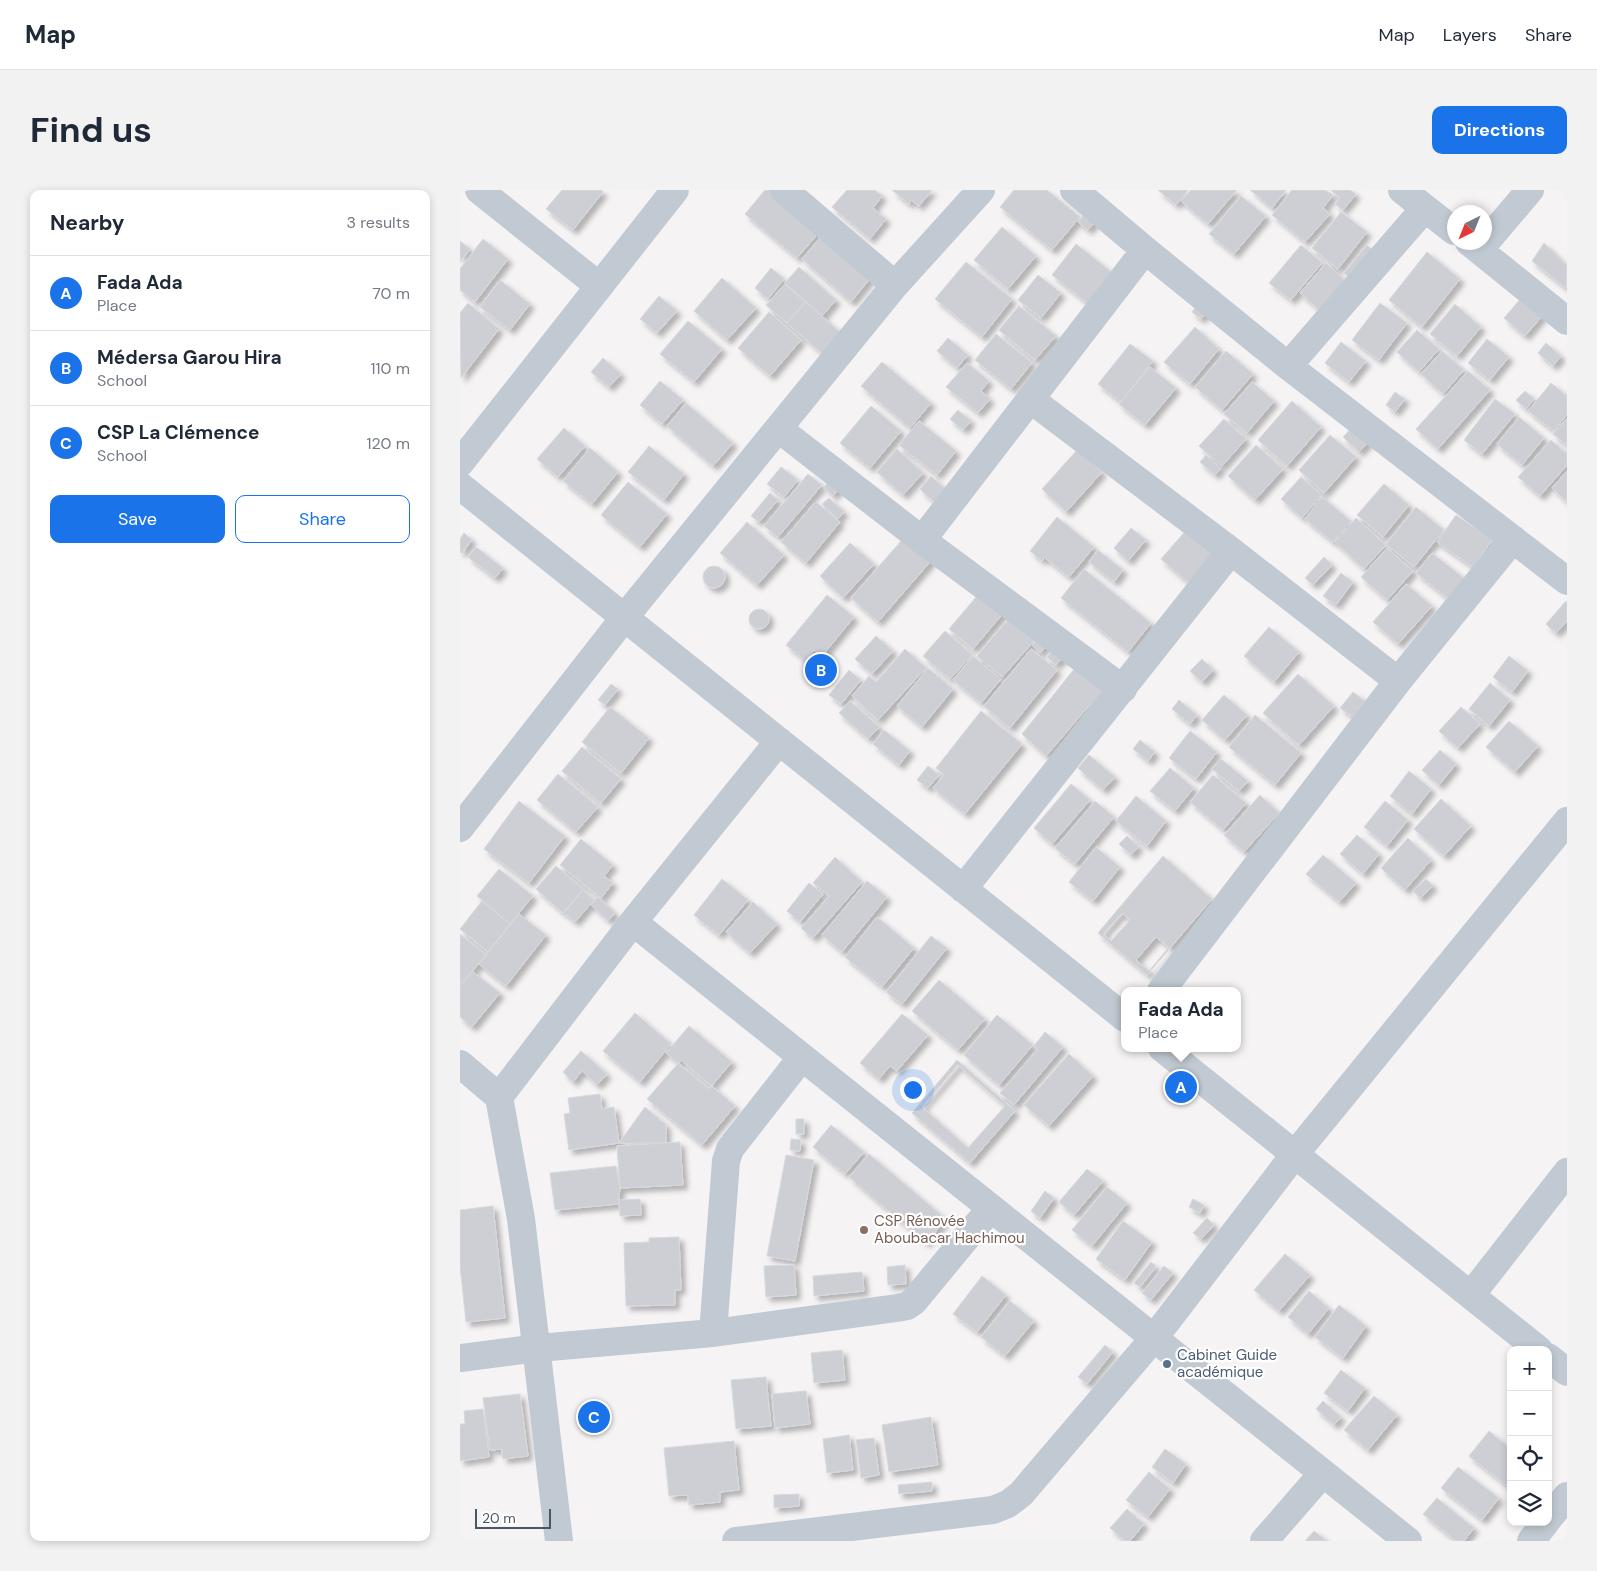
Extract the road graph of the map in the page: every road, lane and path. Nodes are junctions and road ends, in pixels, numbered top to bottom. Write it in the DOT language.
graph roads {
  1 [pos="479,190"];
  2 [pos="675,190"];
  3 [pos="784,190"];
  4 [pos="981,190"];
  5 [pos="1074,190"];
  6 [pos="1402,190"];
  7 [pos="1530,190"];
  8 [pos="1425,208"];
  9 [pos="1447,225"];
  10 [pos="1492,228"];
  11 [pos="1145,250"];
  12 [pos="1479,250"];
  13 [pos="895,285"];
  14 [pos="599,286"];
  15 [pos="1567,321"];
  16 [pos="1288,366"];
  17 [pos="1030,399"];
  18 [pos="779,429"];
  19 [pos="460,464"];
  20 [pos="460,486"];
  21 [pos="1512,539"];
  22 [pos="922,540"];
  23 [pos="1231,551"];
  24 [pos="1567,581"];
  25 [pos="624,618"];
  26 [pos="1398,681"];
  27 [pos="1123,689"];
  28 [pos="779,741"];
  29 [pos="1567,821"];
  30 [pos="460,828"];
  31 [pos="963,889"];
  32 [pos="633,922"];
  33 [pos="1164,987"];
  34 [pos="1121,1015"];
  35 [pos="1167,1052"];
  36 [pos="802,1057"];
  37 [pos="460,1064"];
  38 [pos="499,1097"];
  39 [pos="1295,1154"];
  40 [pos="1567,1172"];
  41 [pos="991,1208"];
  42 [pos="1471,1295"];
  43 [pos="713,1333"];
  44 [pos="1154,1338"];
  45 [pos="1534,1346"];
  46 [pos="538,1348"];
  47 [pos="460,1358"];
  48 [pos="1552,1360"];
  49 [pos="1567,1372"];
  50 [pos="1323,1473"];
  51 [pos="1567,1496"];
  52 [pos="1552,1514"];
  53 [pos="1543,1526"];
  54 [pos="819,1536"];
  55 [pos="559,1541"];
  56 [pos="736,1541"];
  57 [pos="1264,1541"];
  58 [pos="1408,1541"];
  59 [pos="1531,1541"];
  1 -- 14 [label="street"];
  2 -- 14 [label="street"];
  3 -- 13 [label="street"];
  4 -- 13 [label="street"];
  5 -- 11 [label="street"];
  6 -- 8 [label="street"];
  7 -- 10 [label="street"];
  8 -- 9 [label="street"];
  8 -- 16 [label="street"];
  11 -- 16 [label="street"];
  11 -- 17 [label="street"];
  12 -- 15 [label="street"];
  13 -- 18 [label="street"];
  14 -- 19 [label="street"];
  16 -- 21 [label="street"];
  17 -- 22 [label="street"];
  17 -- 23 [label="street"];
  18 -- 22 [label="street"];
  18 -- 25 [label="street"];
  20 -- 25 [label="street"];
  21 -- 24 [label="street"];
  21 -- 26 [label="street"];
  22 -- 27 [label="street"];
  23 -- 26 [label="street"];
  23 -- 27 [label="street"];
  25 -- 28 [label="street"];
  25 -- 30 [label="street"];
  26 -- 33 [label="street"];
  27 -- 31 [label="street"];
  28 -- 31 [label="street"];
  28 -- 32 [label="street"];
  29 -- 39 [label="street"];
  31 -- 34 [label="street"];
  32 -- 36 [label="street"];
  32 -- 38 [label="street"];
  35 -- 39 [label="street"];
  36 -- 41 [label="street"];
  36 -- 43 [label="street"];
  37 -- 38 [label="street"];
  38 -- 46 [label="street"];
  39 -- 42 [label="street"];
  39 -- 44 [label="street"];
  40 -- 42 [label="street"];
  41 -- 43 [label="street"];
  41 -- 44 [label="street"];
  42 -- 45 [label="street"];
  43 -- 46 [label="street"];
  44 -- 50 [label="street"];
  44 -- 54 [label="street"];
  46 -- 47 [label="street"];
  46 -- 55 [label="street"];
  48 -- 49 [label="street"];
  50 -- 57 [label="street"];
  50 -- 58 [label="street"];
  51 -- 52 [label="street"];
  53 -- 59 [label="street"];
  54 -- 56 [label="street"];
}
